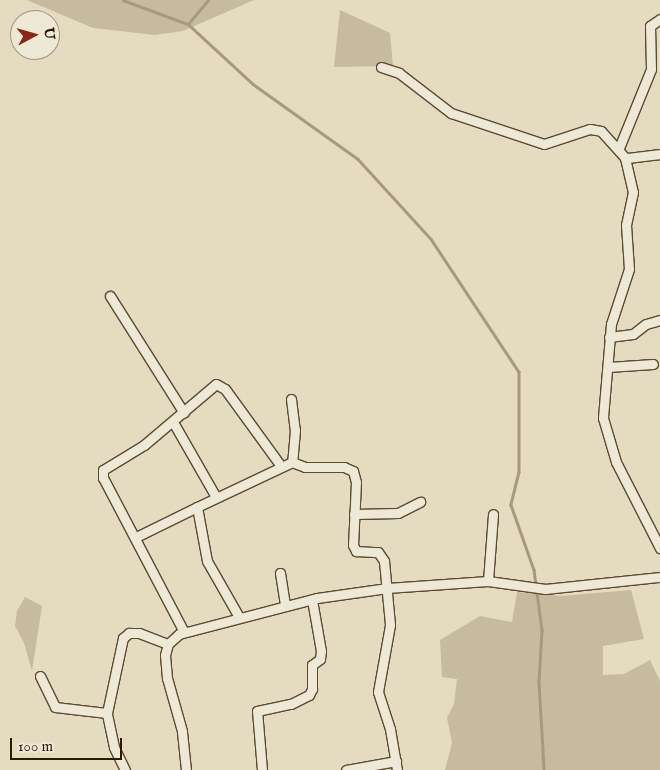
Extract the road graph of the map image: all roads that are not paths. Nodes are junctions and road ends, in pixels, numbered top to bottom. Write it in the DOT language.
graph roads {
  1 [pos="660,19"];
  2 [pos="381,67"];
  3 [pos="655,69"];
  4 [pos="620,148"];
  5 [pos="660,154"];
  6 [pos="625,158"];
  7 [pos="110,296"];
  8 [pos="660,320"];
  9 [pos="609,336"];
  10 [pos="653,364"];
  11 [pos="608,367"];
  12 [pos="291,399"];
  13 [pos="184,413"];
  14 [pos="173,422"];
  15 [pos="292,462"];
  16 [pos="281,466"];
  17 [pos="216,497"];
  18 [pos="420,502"];
  19 [pos="197,507"];
  20 [pos="354,514"];
  21 [pos="493,514"];
  22 [pos="136,537"];
  23 [pos="660,548"];
  24 [pos="280,573"];
  25 [pos="660,577"];
  26 [pos="488,581"];
  27 [pos="387,588"];
  28 [pos="312,600"];
  29 [pos="285,606"];
  30 [pos="239,617"];
  31 [pos="184,632"];
  32 [pos="168,644"];
  33 [pos="40,676"];
  34 [pos="107,713"];
  35 [pos="397,766"];
  36 [pos="125,770"];
  37 [pos="186,770"];
  38 [pos="262,770"];
  39 [pos="346,770"];
  1 -- 3 [label="street"];
  2 -- 4 [label="street"];
  3 -- 4 [label="street"];
  4 -- 6 [label="street"];
  5 -- 6 [label="street"];
  6 -- 9 [label="street"];
  7 -- 13 [label="street"];
  8 -- 9 [label="street"];
  9 -- 11 [label="street"];
  10 -- 11 [label="street"];
  11 -- 23 [label="street"];
  12 -- 15 [label="street"];
  13 -- 14 [label="street"];
  13 -- 16 [label="street"];
  14 -- 17 [label="street"];
  14 -- 22 [label="street"];
  15 -- 16 [label="street"];
  15 -- 20 [label="street"];
  16 -- 17 [label="street"];
  17 -- 19 [label="street"];
  18 -- 20 [label="street"];
  19 -- 22 [label="street"];
  19 -- 30 [label="street"];
  20 -- 27 [label="street"];
  21 -- 26 [label="street"];
  22 -- 31 [label="street"];
  24 -- 29 [label="street"];
  25 -- 26 [label="street"];
  26 -- 27 [label="street"];
  27 -- 28 [label="street"];
  27 -- 35 [label="street"];
  28 -- 29 [label="street"];
  28 -- 38 [label="street"];
  29 -- 30 [label="street"];
  30 -- 31 [label="street"];
  31 -- 32 [label="street"];
  32 -- 34 [label="street"];
  32 -- 37 [label="street"];
  33 -- 34 [label="street"];
  34 -- 36 [label="street"];
  35 -- 39 [label="street"];
}
